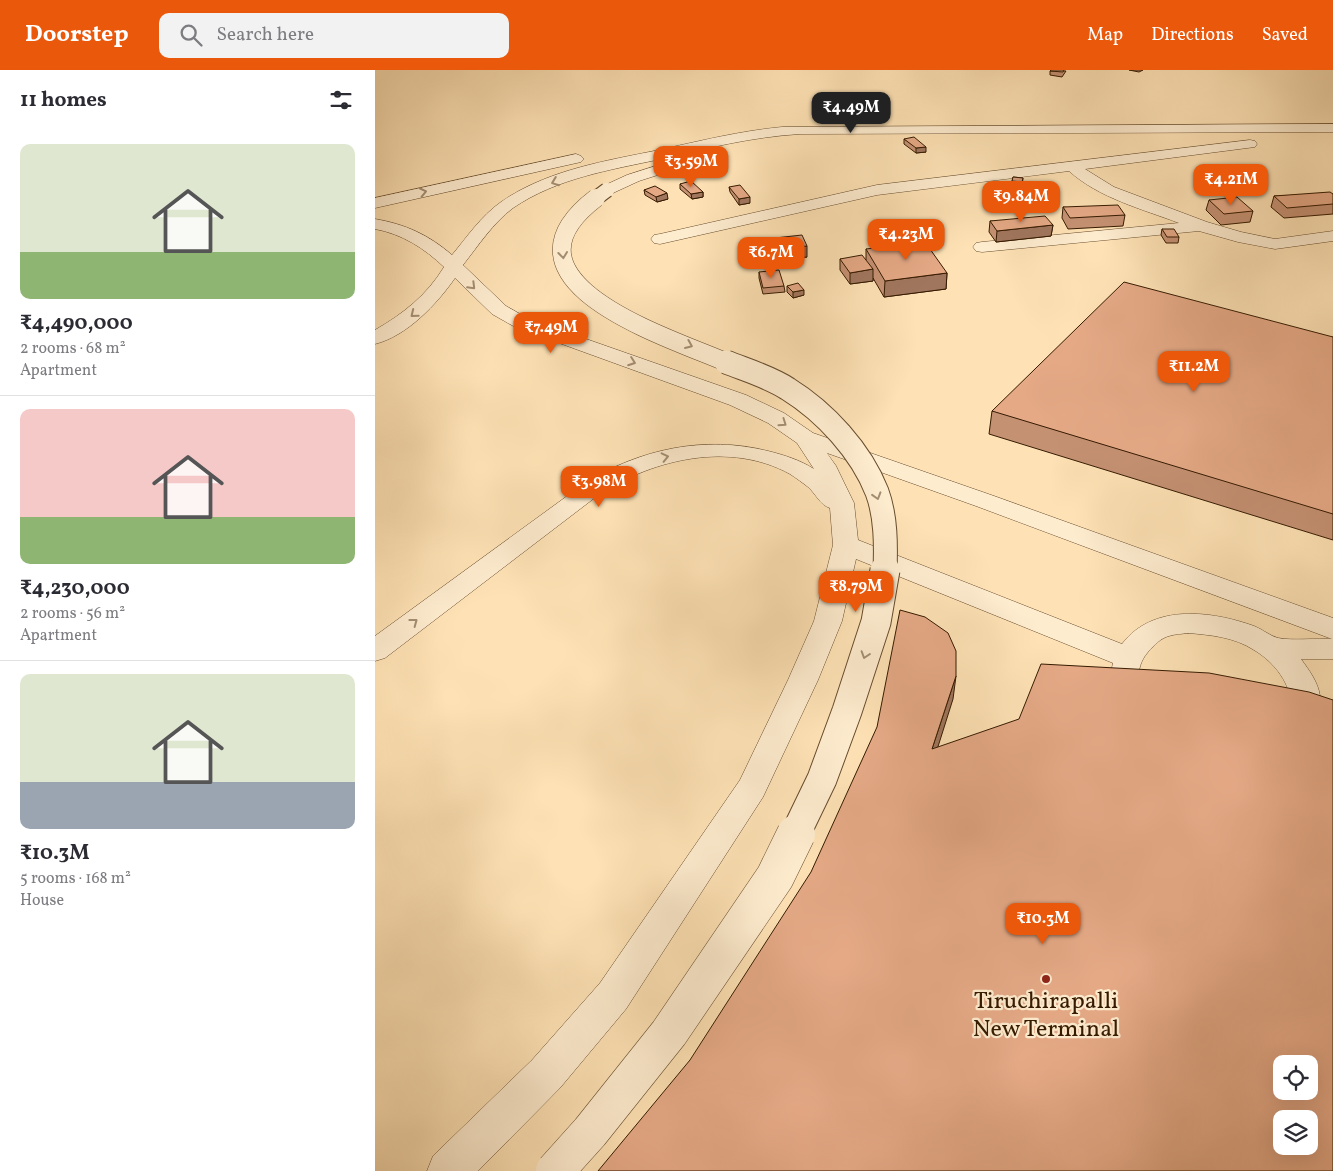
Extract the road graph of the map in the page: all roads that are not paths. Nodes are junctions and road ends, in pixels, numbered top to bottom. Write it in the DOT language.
graph roads {
  1 [pos="1333,116"];
  2 [pos="1162,123"];
  3 [pos="1333,128"];
  4 [pos="849,130"];
  5 [pos="1306,138"];
  6 [pos="1137,157"];
  7 [pos="1071,165"];
  8 [pos="375,203"];
  9 [pos="375,224"];
  10 [pos="1201,226"];
  11 [pos="1333,236"];
  12 [pos="660,239"];
  13 [pos="982,247"];
  14 [pos="453,266"];
  15 [pos="375,338"];
  16 [pos="805,438"];
  17 [pos="846,539"];
  18 [pos="1333,629"];
  19 [pos="1273,648"];
  20 [pos="1333,649"];
  21 [pos="375,651"];
  22 [pos="1128,658"];
  23 [pos="1255,755"];
  24 [pos="1301,763"];
  25 [pos="448,1171"];
  26 [pos="555,1171"];
  1 -- 2 [label="street"];
  2 -- 3 [label="street"];
  2 -- 4 [label="street"];
  2 -- 6 [label="street"];
  8 -- 2 [label="street, one-way"];
  4 -- 14 [label="street, one-way"];
  4 -- 26 [label="street, one-way, bridge"];
  5 -- 6 [label="street"];
  6 -- 7 [label="street"];
  7 -- 10 [label="street"];
  7 -- 12 [label="street"];
  9 -- 14 [label="street"];
  10 -- 11 [label="street"];
  10 -- 13 [label="street"];
  14 -- 15 [label="street, one-way"];
  14 -- 16 [label="street, one-way"];
  16 -- 17 [label="street"];
  16 -- 18 [label="street"];
  21 -- 17 [label="street, one-way"];
  17 -- 22 [label="street"];
  17 -- 25 [label="street"];
  19 -- 20 [label="street"];
  19 -- 22 [label="street"];
  19 -- 23 [label="street"];
  22 -- 23 [label="street"];
  23 -- 24 [label="street"];
}
